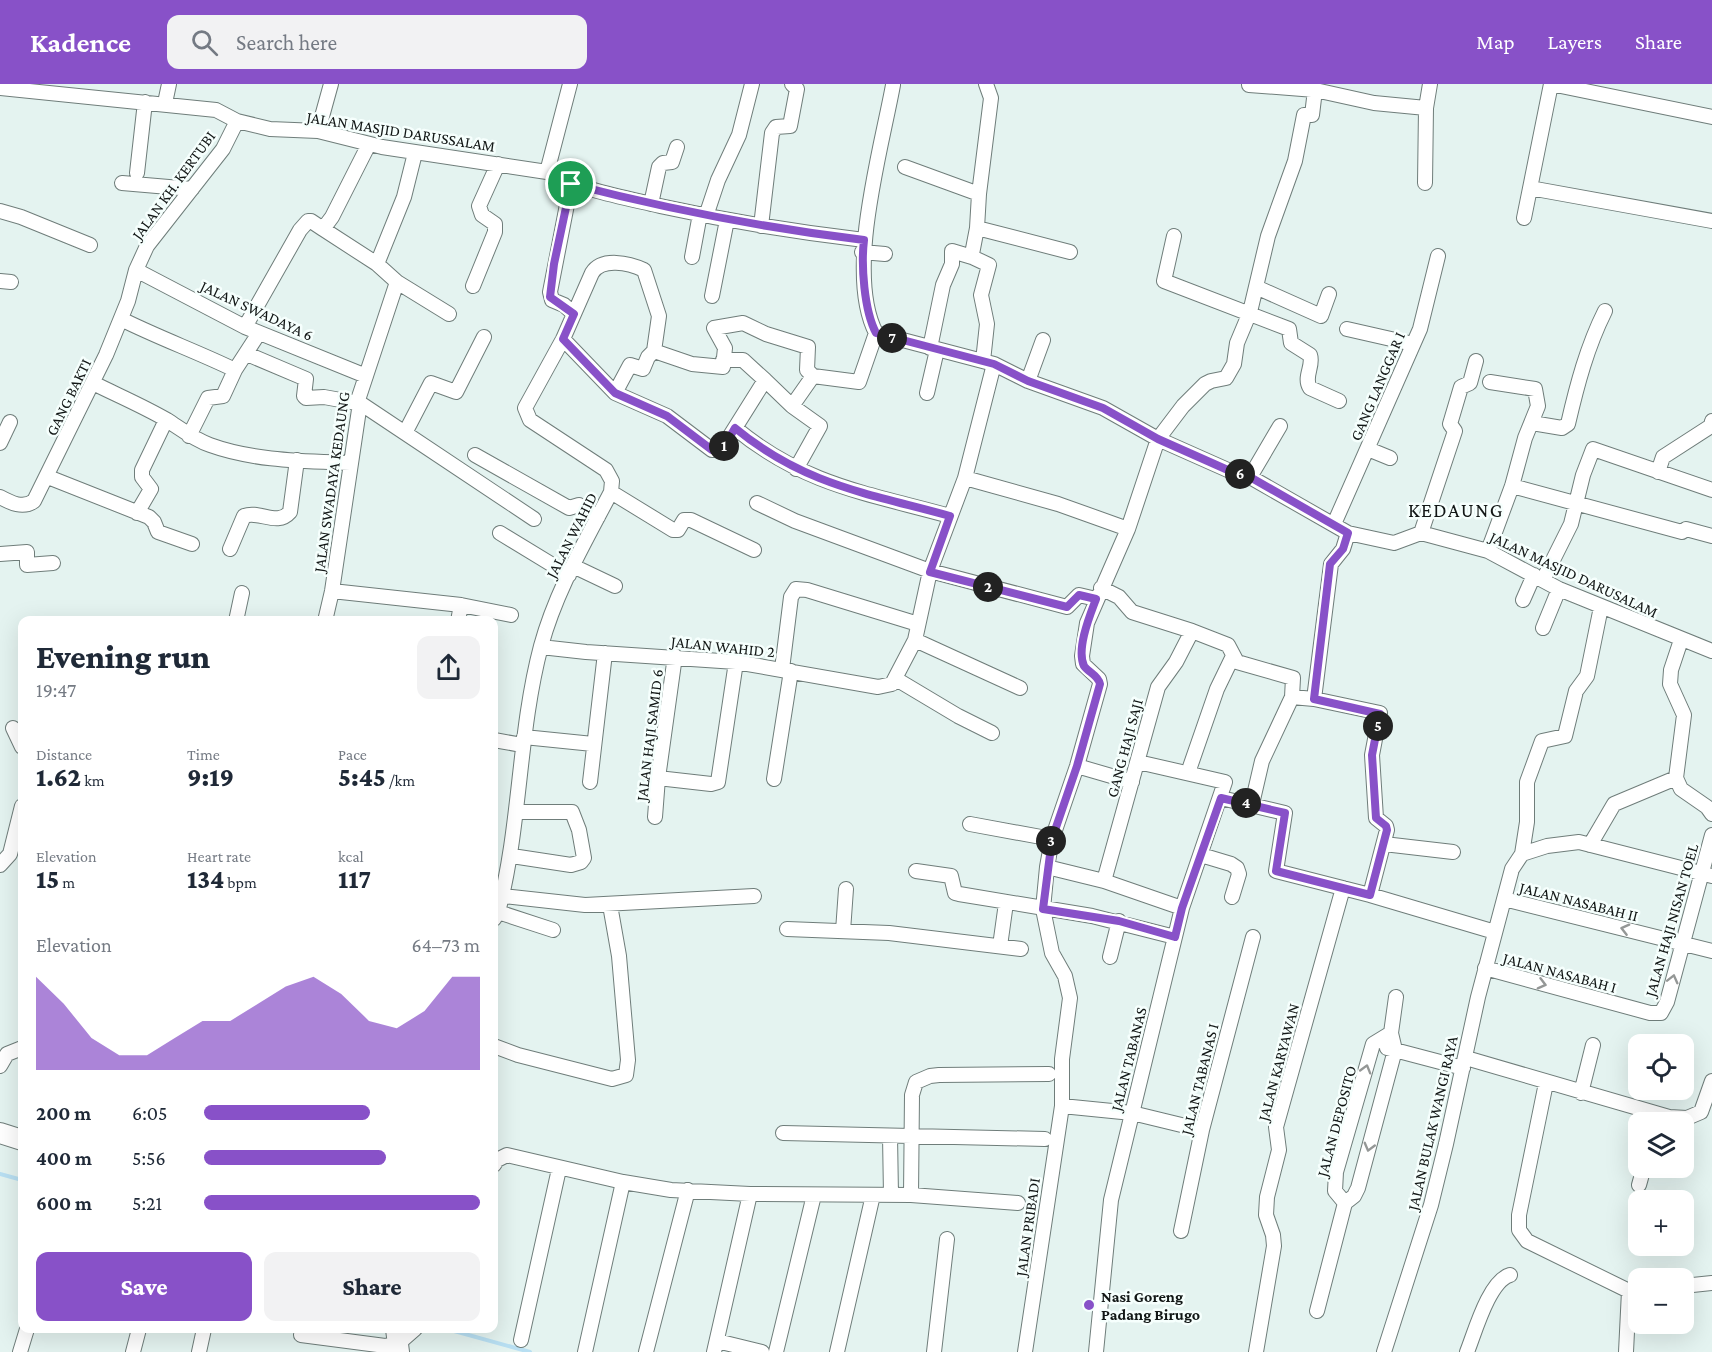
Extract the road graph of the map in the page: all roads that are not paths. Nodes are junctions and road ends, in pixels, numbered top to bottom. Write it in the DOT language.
graph roads {
  1 [pos="169,84"];
  2 [pos="331,84"];
  3 [pos="570,84"];
  4 [pos="752,84"];
  5 [pos="792,84"];
  6 [pos="986,84"];
  7 [pos="1430,84"];
  8 [pos="1551,84"];
  9 [pos="893,85"];
  10 [pos="1249,85"];
  11 [pos="0,88"];
  12 [pos="1604,89"];
  13 [pos="1315,90"];
  14 [pos="145,102"];
  15 [pos="165,103"];
  16 [pos="1426,108"];
  17 [pos="1712,117"];
  18 [pos="237,121"];
  19 [pos="318,131"];
  20 [pos="369,144"];
  21 [pos="677,147"];
  22 [pos="415,153"];
  23 [pos="498,164"];
  24 [pos="905,167"];
  25 [pos="547,172"];
  26 [pos="137,173"];
  27 [pos="122,183"];
  28 [pos="1425,183"];
  29 [pos="571,184"];
  30 [pos="1530,188"];
  31 [pos="192,189"];
  32 [pos="979,194"];
  33 [pos="651,204"];
  34 [pos="0,211"];
  35 [pos="703,215"];
  36 [pos="1524,218"];
  37 [pos="727,220"];
  38 [pos="1712,221"];
  39 [pos="761,226"];
  40 [pos="977,228"];
  41 [pos="323,229"];
  42 [pos="1174,237"];
  43 [pos="90,245"];
  44 [pos="863,246"];
  45 [pos="1070,252"];
  46 [pos="885,254"];
  47 [pos="1438,256"];
  48 [pos="692,257"];
  49 [pos="972,257"];
  50 [pos="377,264"];
  51 [pos="136,270"];
  52 [pos="397,282"];
  53 [pos="473,286"];
  54 [pos="1256,287"];
  55 [pos="1329,294"];
  56 [pos="712,296"];
  57 [pos="1605,311"];
  58 [pos="1250,312"];
  59 [pos="449,314"];
  60 [pos="574,314"];
  61 [pos="121,319"];
  62 [pos="245,327"];
  63 [pos="1347,329"];
  64 [pos="259,333"];
  65 [pos="876,333"];
  66 [pos="484,337"];
  67 [pos="563,339"];
  68 [pos="1043,340"];
  69 [pos="1413,344"];
  70 [pos="934,349"];
  71 [pos="654,351"];
  72 [pos="247,354"];
  73 [pos="723,360"];
  74 [pos="1476,361"];
  75 [pos="989,363"];
  76 [pos="235,370"];
  77 [pos="366,376"];
  78 [pos="813,376"];
  79 [pos="765,380"];
  80 [pos="1028,381"];
  81 [pos="1490,382"];
  82 [pos="93,383"];
  83 [pos="615,393"];
  84 [pos="927,393"];
  85 [pos="1340,401"];
  86 [pos="358,403"];
  87 [pos="792,406"];
  88 [pos="166,420"];
  89 [pos="1712,421"];
  90 [pos="10,422"];
  91 [pos="1532,423"];
  92 [pos="1280,426"];
  93 [pos="735,428"];
  94 [pos="405,433"];
  95 [pos="189,436"];
  96 [pos="1158,439"];
  97 [pos="0,443"];
  98 [pos="1368,449"];
  99 [pos="475,455"];
  100 [pos="1390,458"];
  101 [pos="297,460"];
  102 [pos="350,463"];
  103 [pos="796,469"];
  104 [pos="1658,472"];
  105 [pos="48,477"];
  106 [pos="1250,477"];
  107 [pos="965,478"];
  108 [pos="1512,486"];
  109 [pos="1712,490"];
  110 [pos="611,492"];
  111 [pos="0,498"];
  112 [pos="1576,502"];
  113 [pos="757,503"];
  114 [pos="137,513"];
  115 [pos="950,516"];
  116 [pos="598,517"];
  117 [pos="534,519"];
  118 [pos="1334,524"];
  119 [pos="1128,529"];
  120 [pos="500,533"];
  121 [pos="1348,533"];
  122 [pos="1421,533"];
  123 [pos="1712,536"];
  124 [pos="192,544"];
  125 [pos="230,549"];
  126 [pos="754,550"];
  127 [pos="1488,551"];
  128 [pos="0,554"];
  129 [pos="53,563"];
  130 [pos="571,571"];
  131 [pos="930,572"];
  132 [pos="1539,578"];
  133 [pos="615,586"];
  134 [pos="1558,588"];
  135 [pos="332,591"];
  136 [pos="242,592"];
  137 [pos="1099,593"];
  138 [pos="1523,600"];
  139 [pos="461,605"];
  140 [pos="1601,607"];
  141 [pos="511,615"];
  142 [pos="237,616"];
  143 [pos="325,616"];
  144 [pos="459,616"];
  145 [pos="918,624"];
  146 [pos="1543,628"];
  147 [pos="1192,631"];
  148 [pos="915,640"];
  149 [pos="1681,640"];
  150 [pos="541,647"];
  151 [pos="1712,651"];
  152 [pos="605,653"];
  153 [pos="675,656"];
  154 [pos="1233,656"];
  155 [pos="736,662"];
  156 [pos="787,670"];
  157 [pos="896,679"];
  158 [pos="1020,688"];
  159 [pos="1292,697"];
  160 [pos="1314,699"];
  161 [pos="13,728"];
  162 [pos="992,733"];
  163 [pos="18,739"];
  164 [pos="498,740"];
  165 [pos="523,741"];
  166 [pos="593,744"];
  167 [pos="1138,762"];
  168 [pos="1077,766"];
  169 [pos="1190,767"];
  170 [pos="658,778"];
  171 [pos="1676,778"];
  172 [pos="774,779"];
  173 [pos="590,782"];
  174 [pos="1132,782"];
  175 [pos="1221,798"];
  176 [pos="1252,804"];
  177 [pos="516,812"];
  178 [pos="1712,814"];
  179 [pos="655,817"];
  180 [pos="18,822"];
  181 [pos="970,824"];
  182 [pos="1712,835"];
  183 [pos="1052,839"];
  184 [pos="1384,844"];
  185 [pos="1590,845"];
  186 [pos="1453,852"];
  187 [pos="1522,854"];
  188 [pos="1201,855"];
  189 [pos="512,856"];
  190 [pos="0,865"];
  191 [pos="1047,867"];
  192 [pos="916,871"];
  193 [pos="1706,874"];
  194 [pos="1104,881"];
  195 [pos="1343,888"];
  196 [pos="846,889"];
  197 [pos="1370,895"];
  198 [pos="502,896"];
  199 [pos="754,896"];
  200 [pos="1232,897"];
  201 [pos="1504,899"];
  202 [pos="1006,903"];
  203 [pos="610,904"];
  204 [pos="1182,908"];
  205 [pos="498,909"];
  206 [pos="1043,909"];
  207 [pos="498,916"];
  208 [pos="1119,921"];
  209 [pos="787,929"];
  210 [pos="553,930"];
  211 [pos="843,931"];
  212 [pos="1495,932"];
  213 [pos="1175,937"];
  214 [pos="1253,937"];
  215 [pos="1681,943"];
  216 [pos="1000,946"];
  217 [pos="1021,949"];
  218 [pos="1712,951"];
  219 [pos="1110,957"];
  220 [pos="1485,968"];
  221 [pos="1396,997"];
  222 [pos="1660,1013"];
  223 [pos="1391,1034"];
  224 [pos="1373,1044"];
  225 [pos="1593,1045"];
  226 [pos="498,1048"];
  227 [pos="18,1050"];
  228 [pos="1395,1050"];
  229 [pos="1465,1064"];
  230 [pos="0,1066"];
  231 [pos="1048,1074"];
  232 [pos="1712,1081"];
  233 [pos="1546,1083"];
  234 [pos="1581,1093"];
  235 [pos="1062,1106"];
  236 [pos="1639,1112"];
  237 [pos="1132,1113"];
  238 [pos="1694,1115"];
  239 [pos="1202,1130"];
  240 [pos="0,1133"];
  241 [pos="783,1133"];
  242 [pos="890,1136"];
  243 [pos="912,1136"];
  244 [pos="18,1139"];
  245 [pos="1045,1139"];
  246 [pos="498,1161"];
  247 [pos="560,1168"];
  248 [pos="1641,1178"];
  249 [pos="623,1182"];
  250 [pos="1639,1185"];
  251 [pos="688,1190"];
  252 [pos="750,1194"];
  253 [pos="814,1195"];
  254 [pos="873,1195"];
  255 [pos="891,1195"];
  256 [pos="911,1195"];
  257 [pos="1018,1203"];
  258 [pos="1345,1203"];
  259 [pos="1181,1231"];
  260 [pos="947,1239"];
  261 [pos="1510,1275"];
  262 [pos="1712,1283"];
  263 [pos="1694,1285"];
  264 [pos="1628,1287"];
  265 [pos="1317,1311"];
  266 [pos="26,1333"];
  267 [pos="138,1333"];
  268 [pos="203,1333"];
  269 [pos="1628,1334"];
  270 [pos="301,1335"];
  271 [pos="521,1340"];
  272 [pos="398,1341"];
  273 [pos="715,1346"];
  274 [pos="20,1352"];
  275 [pos="133,1352"];
  276 [pos="199,1352"];
  277 [pos="585,1352"];
  278 [pos="646,1352"];
  279 [pos="762,1352"];
  280 [pos="776,1352"];
  281 [pos="837,1352"];
  282 [pos="934,1352"];
  283 [pos="1026,1352"];
  284 [pos="1096,1352"];
  285 [pos="1256,1352"];
  286 [pos="1384,1352"];
  287 [pos="1467,1352"];
  288 [pos="1626,1352"];
  1 -- 15 [label="street"];
  2 -- 19 [label="street"];
  3 -- 25 [label="street"];
  4 -- 35 [label="street"];
  5 -- 39 [label="street"];
  6 -- 32 [label="street"];
  7 -- 16 [label="street"];
  8 -- 12 [label="street"];
  8 -- 30 [label="street"];
  9 -- 44 [label="street"];
  10 -- 13 [label="street"];
  11 -- 14 [label="street, JALAN MASJID DARUSSALAM"];
  12 -- 17 [label="street"];
  13 -- 16 [label="street"];
  13 -- 54 [label="street"];
  14 -- 15 [label="street, JALAN MASJID DARUSSALAM"];
  14 -- 26 [label="street"];
  15 -- 18 [label="street, JALAN MASJID DARUSSALAM"];
  16 -- 28 [label="street"];
  18 -- 19 [label="street, JALAN MASJID DARUSSALAM"];
  18 -- 31 [label="street, JALAN KH. KERTUBI"];
  19 -- 20 [label="street, JALAN MASJID DARUSSALAM"];
  20 -- 22 [label="street, JALAN MASJID DARUSSALAM"];
  20 -- 41 [label="street"];
  21 -- 33 [label="street"];
  22 -- 23 [label="street, JALAN MASJID DARUSSALAM"];
  22 -- 50 [label="street"];
  23 -- 25 [label="street, JALAN MASJID DARUSSALAM"];
  23 -- 53 [label="street"];
  24 -- 32 [label="street"];
  25 -- 29 [label="street, JALAN MASJID DARUSSALAM"];
  27 -- 31 [label="street"];
  29 -- 33 [label="street, JALAN MASJID DARUSSALAM"];
  29 -- 60 [label="street"];
  30 -- 36 [label="street"];
  30 -- 38 [label="street"];
  31 -- 51 [label="street, JALAN KH. KERTUBI"];
  32 -- 40 [label="street"];
  33 -- 35 [label="street, JALAN MASJID DARUSSALAM"];
  34 -- 43 [label="street"];
  35 -- 37 [label="street, JALAN MASJID DARUSSALAM"];
  35 -- 48 [label="street"];
  37 -- 39 [label="street, JALAN MASJID DARUSSALAM"];
  37 -- 56 [label="street"];
  39 -- 44 [label="street, JALAN MASJID DARUSSALAM"];
  40 -- 45 [label="street"];
  40 -- 49 [label="street"];
  41 -- 50 [label="street"];
  41 -- 62 [label="street"];
  42 -- 58 [label="street"];
  44 -- 46 [label="street, JALAN MASJID DARUSSALAM"];
  44 -- 65 [label="street"];
  47 -- 69 [label="street, GANG LANGGAR I"];
  49 -- 70 [label="street"];
  49 -- 75 [label="street"];
  50 -- 52 [label="street"];
  51 -- 61 [label="street, GANG BAKTI"];
  51 -- 62 [label="street, JALAN SWADAYA 6"];
  52 -- 59 [label="street"];
  52 -- 77 [label="street, JALAN SWADAYA KEDAUNG"];
  54 -- 55 [label="street"];
  54 -- 58 [label="street"];
  57 -- 91 [label="street"];
  58 -- 85 [label="street"];
  58 -- 96 [label="street"];
  60 -- 67 [label="street, JALAN WAHID"];
  60 -- 71 [label="street, JALAN WAHID"];
  61 -- 76 [label="street"];
  61 -- 82 [label="street, GANG BAKTI"];
  62 -- 64 [label="street, JALAN SWADAYA 6"];
  63 -- 69 [label="street"];
  64 -- 72 [label="street"];
  64 -- 77 [label="street, JALAN SWADAYA 6"];
  65 -- 70 [label="street"];
  65 -- 78 [label="street"];
  66 -- 94 [label="street"];
  67 -- 83 [label="street"];
  67 -- 110 [label="street, JALAN WAHID"];
  68 -- 80 [label="street"];
  69 -- 98 [label="street, GANG LANGGAR I"];
  70 -- 75 [label="street"];
  70 -- 84 [label="street"];
  71 -- 73 [label="street"];
  71 -- 83 [label="street"];
  72 -- 76 [label="street"];
  72 -- 86 [label="street"];
  73 -- 78 [label="street"];
  73 -- 79 [label="street"];
  74 -- 122 [label="street"];
  75 -- 80 [label="street"];
  75 -- 107 [label="street"];
  76 -- 95 [label="street"];
  77 -- 86 [label="street, JALAN SWADAYA KEDAUNG"];
  78 -- 87 [label="street"];
  79 -- 87 [label="street"];
  79 -- 93 [label="street"];
  80 -- 96 [label="street"];
  81 -- 91 [label="street"];
  82 -- 88 [label="street"];
  82 -- 105 [label="street, GANG BAKTI"];
  83 -- 93 [label="street"];
  86 -- 94 [label="street"];
  86 -- 102 [label="street, JALAN SWADAYA KEDAUNG"];
  87 -- 103 [label="street"];
  88 -- 95 [label="street"];
  88 -- 114 [label="street"];
  89 -- 104 [label="street"];
  90 -- 97 [label="street"];
  91 -- 108 [label="street"];
  92 -- 106 [label="street"];
  93 -- 103 [label="street"];
  94 -- 117 [label="street"];
  95 -- 101 [label="street"];
  96 -- 106 [label="street"];
  96 -- 119 [label="street"];
  98 -- 100 [label="street"];
  98 -- 118 [label="street, GANG LANGGAR I"];
  99 -- 116 [label="street"];
  101 -- 102 [label="street"];
  101 -- 125 [label="street"];
  102 -- 135 [label="street, JALAN SWADAYA KEDAUNG"];
  103 -- 115 [label="street"];
  104 -- 109 [label="street"];
  104 -- 112 [label="street"];
  105 -- 111 [label="street, GANG BAKTI"];
  105 -- 114 [label="street"];
  106 -- 118 [label="street"];
  107 -- 115 [label="street"];
  107 -- 119 [label="street"];
  108 -- 112 [label="street"];
  108 -- 127 [label="street"];
  110 -- 116 [label="street, JALAN WAHID"];
  110 -- 126 [label="street"];
  112 -- 123 [label="street"];
  112 -- 132 [label="street"];
  113 -- 131 [label="street"];
  114 -- 124 [label="street"];
  115 -- 131 [label="street"];
  116 -- 130 [label="street, JALAN WAHID"];
  118 -- 121 [label="street"];
  119 -- 137 [label="street"];
  120 -- 130 [label="street"];
  121 -- 122 [label="street"];
  121 -- 160 [label="street"];
  122 -- 127 [label="street, JALAN MASJID DARUSALAM"];
  127 -- 132 [label="street, JALAN MASJID DARUSALAM"];
  128 -- 129 [label="street"];
  130 -- 133 [label="street"];
  130 -- 150 [label="street, JALAN WAHID"];
  131 -- 137 [label="street"];
  131 -- 145 [label="street"];
  132 -- 134 [label="street, JALAN MASJID DARUSALAM"];
  132 -- 138 [label="street"];
  134 -- 140 [label="street, JALAN MASJID DARUSALAM"];
  134 -- 146 [label="street"];
  135 -- 139 [label="street"];
  135 -- 143 [label="street, JALAN SWADAYA KEDAUNG"];
  136 -- 142 [label="street"];
  137 -- 147 [label="street"];
  137 -- 168 [label="street, JALAN PRIBADI"];
  139 -- 141 [label="street"];
  139 -- 144 [label="street"];
  140 -- 149 [label="street, JALAN MASJID DARUSALAM"];
  140 -- 187 [label="street, JALAN BULAK WANGI RAYA"];
  145 -- 148 [label="street"];
  145 -- 156 [label="street"];
  147 -- 154 [label="street"];
  147 -- 167 [label="street, GANG HAJI SAJI"];
  148 -- 157 [label="street"];
  148 -- 158 [label="street"];
  149 -- 151 [label="street, JALAN MASJID DARUSALAM"];
  149 -- 171 [label="street"];
  150 -- 152 [label="street, JALAN WAHID 2"];
  150 -- 165 [label="street, JALAN WAHID"];
  152 -- 153 [label="street, JALAN WAHID 2"];
  152 -- 166 [label="street"];
  153 -- 155 [label="street, JALAN WAHID 2"];
  153 -- 170 [label="street, JALAN HAJI SAMID 6"];
  154 -- 159 [label="street"];
  154 -- 169 [label="street"];
  155 -- 156 [label="street, JALAN WAHID 2"];
  155 -- 170 [label="street"];
  156 -- 157 [label="street, JALAN WAHID 2"];
  156 -- 172 [label="street"];
  157 -- 162 [label="street"];
  159 -- 160 [label="street"];
  159 -- 176 [label="street"];
  160 -- 184 [label="street"];
  161 -- 163 [label="street"];
  164 -- 165 [label="street"];
  165 -- 166 [label="street"];
  165 -- 177 [label="street, JALAN WAHID"];
  166 -- 173 [label="street"];
  167 -- 174 [label="street, GANG HAJI SAJI"];
  167 -- 175 [label="street, JALAN TABANAS"];
  168 -- 174 [label="street"];
  168 -- 183 [label="street, JALAN PRIBADI"];
  170 -- 179 [label="street, JALAN HAJI SAMID 6"];
  171 -- 178 [label="street"];
  171 -- 185 [label="street"];
  174 -- 194 [label="street, GANG HAJI SAJI"];
  175 -- 176 [label="street"];
  175 -- 188 [label="street, JALAN TABANAS"];
  176 -- 195 [label="street"];
  177 -- 189 [label="street, JALAN WAHID"];
  177 -- 189 [label="street"];
  180 -- 190 [label="street"];
  181 -- 183 [label="street"];
  182 -- 193 [label="street, JALAN HAJI NISAN TOEL"];
  183 -- 191 [label="street, JALAN PRIBADI"];
  184 -- 186 [label="street"];
  184 -- 197 [label="street"];
  185 -- 187 [label="street"];
  185 -- 193 [label="street"];
  187 -- 201 [label="street, JALAN BULAK WANGI RAYA"];
  188 -- 200 [label="street"];
  188 -- 204 [label="street, JALAN TABANAS"];
  189 -- 198 [label="street, JALAN WAHID"];
  191 -- 194 [label="street"];
  191 -- 206 [label="street, JALAN PRIBADI"];
  192 -- 202 [label="street"];
  193 -- 215 [label="street, JALAN HAJI NISAN TOEL"];
  194 -- 204 [label="street"];
  195 -- 197 [label="street"];
  195 -- 285 [label="street, JALAN KARYAWAN"];
  196 -- 211 [label="street"];
  197 -- 212 [label="street"];
  198 -- 203 [label="street"];
  198 -- 205 [label="street, JALAN WAHID"];
  199 -- 203 [label="street"];
  201 -- 212 [label="street, JALAN BULAK WANGI RAYA"];
  215 -- 201 [label="street, JALAN NASABAH II, one-way"];
  202 -- 206 [label="street"];
  202 -- 216 [label="street"];
  203 -- 226 [label="street"];
  204 -- 213 [label="street, JALAN TABANAS"];
  206 -- 208 [label="street"];
  206 -- 235 [label="street, JALAN PRIBADI"];
  207 -- 210 [label="street"];
  208 -- 213 [label="street"];
  208 -- 219 [label="street"];
  209 -- 211 [label="street"];
  211 -- 216 [label="street"];
  212 -- 220 [label="street, JALAN BULAK WANGI RAYA"];
  213 -- 237 [label="street, JALAN TABANAS"];
  214 -- 239 [label="street, JALAN TABANAS I"];
  215 -- 218 [label="street, JALAN NASABAH II"];
  222 -- 215 [label="street, JALAN HAJI NISAN TOEL, one-way"];
  216 -- 217 [label="street"];
  220 -- 222 [label="street, JALAN NASABAH I, one-way"];
  220 -- 229 [label="street, JALAN BULAK WANGI RAYA"];
  221 -- 223 [label="street"];
  223 -- 224 [label="street"];
  223 -- 228 [label="street"];
  224 -- 228 [label="street"];
  258 -- 224 [label="street, JALAN DEPOSITO, one-way"];
  225 -- 234 [label="street"];
  227 -- 230 [label="street"];
  228 -- 229 [label="street"];
  228 -- 258 [label="street, one-way"];
  229 -- 233 [label="street"];
  229 -- 286 [label="street, JALAN BULAK WANGI RAYA"];
  231 -- 243 [label="street"];
  232 -- 238 [label="street"];
  233 -- 234 [label="street"];
  233 -- 264 [label="street"];
  234 -- 236 [label="street"];
  235 -- 237 [label="street"];
  235 -- 283 [label="street, JALAN PRIBADI"];
  237 -- 239 [label="street"];
  237 -- 284 [label="street, JALAN TABANAS"];
  239 -- 259 [label="street, JALAN TABANAS I"];
  240 -- 244 [label="main road"];
  241 -- 242 [label="street"];
  242 -- 243 [label="street"];
  242 -- 255 [label="street"];
  243 -- 245 [label="street"];
  243 -- 256 [label="street"];
  246 -- 247 [label="street"];
  247 -- 249 [label="street"];
  247 -- 271 [label="street"];
  248 -- 250 [label="street"];
  249 -- 251 [label="street"];
  249 -- 277 [label="street"];
  251 -- 252 [label="street"];
  251 -- 278 [label="street"];
  252 -- 253 [label="street"];
  252 -- 273 [label="street"];
  253 -- 254 [label="street"];
  253 -- 280 [label="street"];
  254 -- 255 [label="street"];
  254 -- 281 [label="street"];
  255 -- 256 [label="street"];
  256 -- 257 [label="street"];
  258 -- 265 [label="street"];
  260 -- 282 [label="street"];
  261 -- 287 [label="street"];
  262 -- 263 [label="street"];
  266 -- 274 [label="street"];
  267 -- 275 [label="street"];
  268 -- 276 [label="street"];
  269 -- 288 [label="street"];
  270 -- 272 [label="street"];
  273 -- 279 [label="street"];
}
